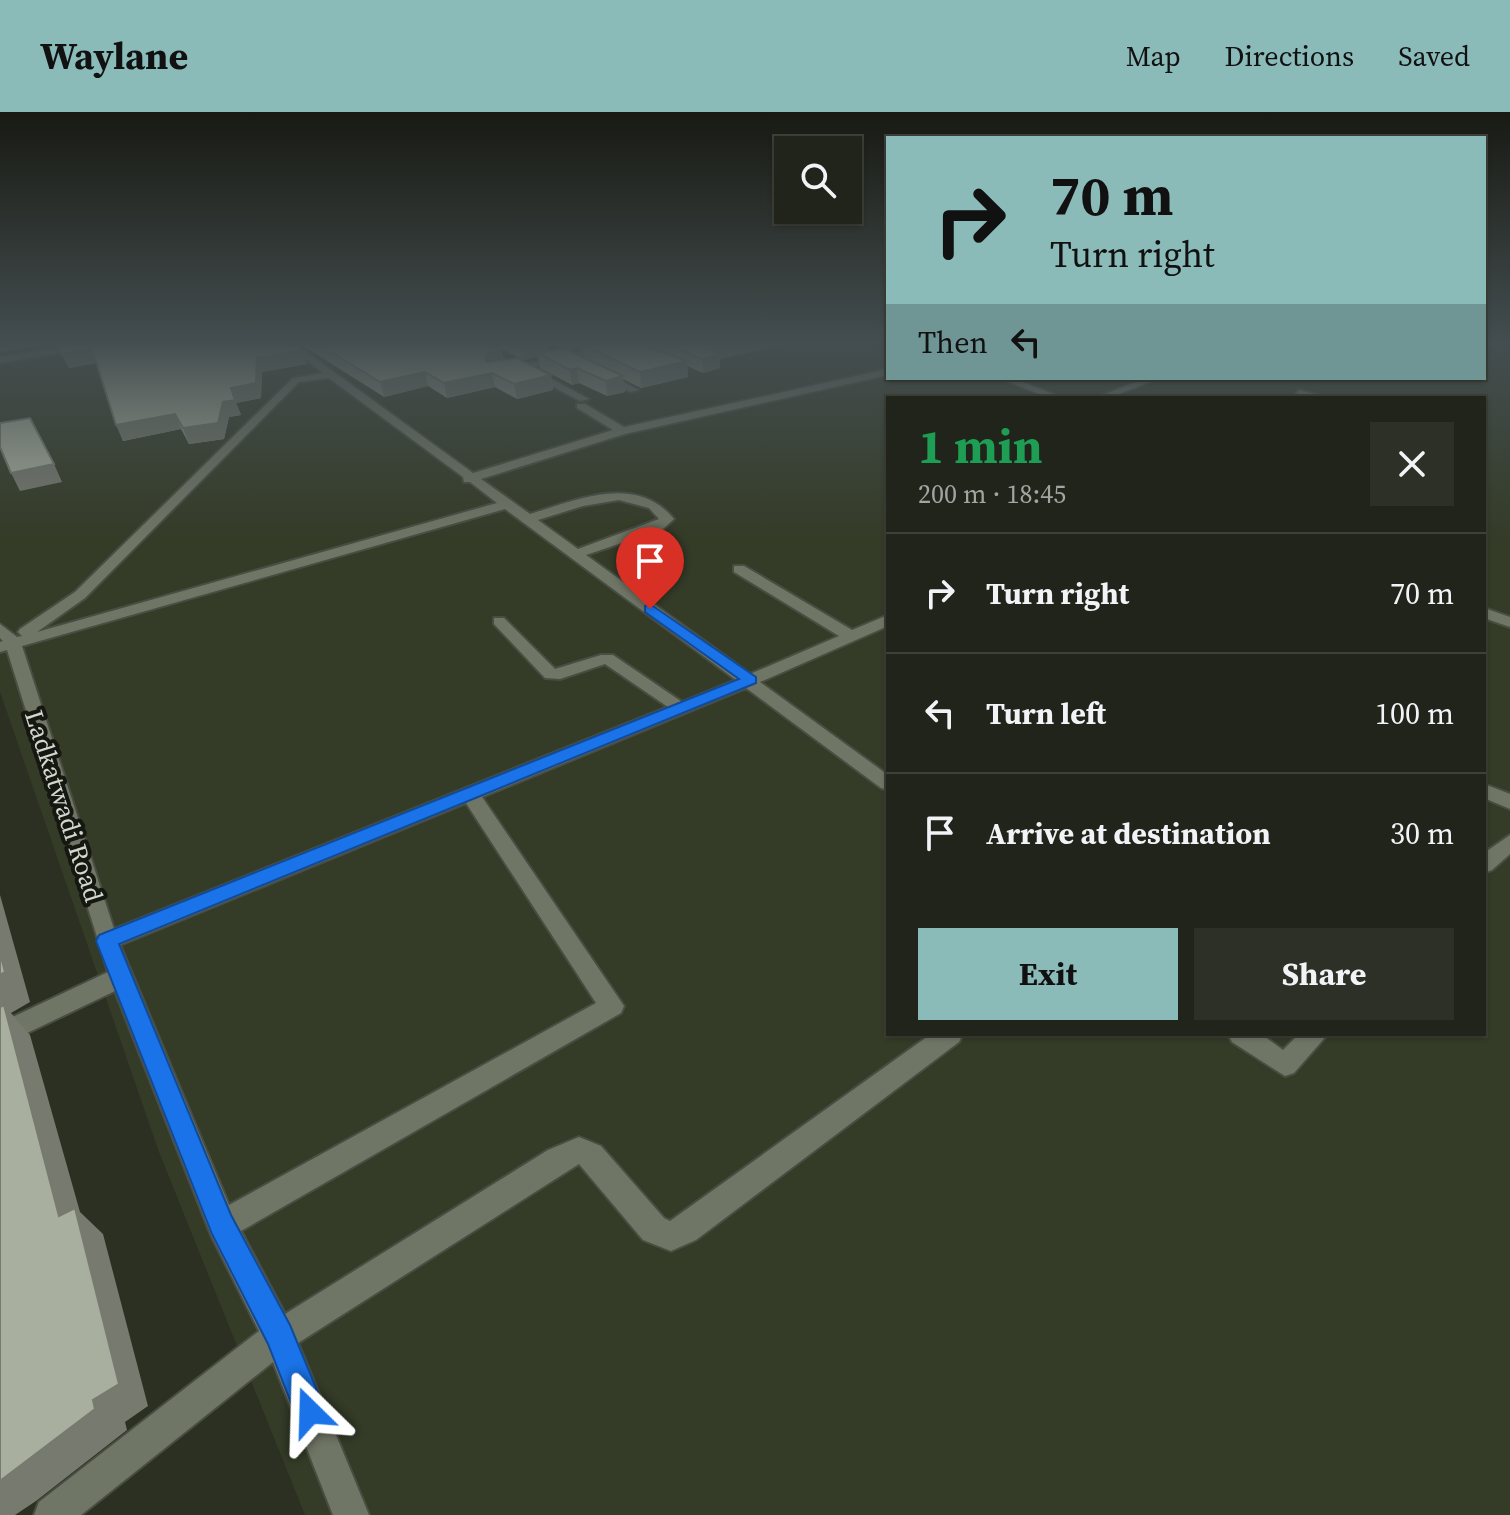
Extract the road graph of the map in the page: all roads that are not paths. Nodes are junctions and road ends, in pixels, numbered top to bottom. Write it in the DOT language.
graph roads {
  1 [pos="267,408"];
  2 [pos="374,408"];
  3 [pos="591,408"];
  4 [pos="724,408"];
  5 [pos="622,431"];
  6 [pos="468,479"];
  7 [pos="504,505"];
  8 [pos="525,520"];
  9 [pos="574,555"];
  10 [pos="739,569"];
  11 [pos="1486,614"];
  12 [pos="499,621"];
  13 [pos="886,621"];
  14 [pos="1510,622"];
  15 [pos="852,637"];
  16 [pos="4,639"];
  17 [pos="751,680"];
  18 [pos="680,708"];
  19 [pos="886,782"];
  20 [pos="1486,791"];
  21 [pos="470,794"];
  22 [pos="1510,802"];
  23 [pos="1510,842"];
  24 [pos="1486,863"];
  25 [pos="107,941"];
  26 [pos="121,977"];
  27 [pos="0,1035"];
  28 [pos="947,1036"];
  29 [pos="1244,1036"];
  30 [pos="1313,1036"];
  31 [pos="222,1225"];
  32 [pos="279,1336"];
  33 [pos="52,1515"];
  34 [pos="351,1515"];
  1 -- 16 [label="street"];
  2 -- 6 [label="street"];
  3 -- 5 [label="street"];
  4 -- 5 [label="street"];
  5 -- 6 [label="street"];
  6 -- 7 [label="street"];
  7 -- 8 [label="street"];
  7 -- 16 [label="street"];
  8 -- 9 [label="street"];
  8 -- 9 [label="street"];
  9 -- 17 [label="street"];
  10 -- 15 [label="street"];
  11 -- 14 [label="street"];
  12 -- 18 [label="street"];
  13 -- 15 [label="street"];
  15 -- 17 [label="street"];
  16 -- 25 [label="street, Ladkatwadi Road"];
  17 -- 18 [label="street"];
  17 -- 19 [label="street"];
  18 -- 21 [label="street"];
  20 -- 22 [label="street"];
  21 -- 25 [label="street"];
  21 -- 31 [label="street"];
  23 -- 24 [label="street"];
  25 -- 26 [label="street, Ladkatwadi Road"];
  26 -- 27 [label="street"];
  26 -- 31 [label="street, Ladkatwadi Road"];
  28 -- 32 [label="street"];
  29 -- 30 [label="street"];
  31 -- 32 [label="street, Ladkatwadi Road"];
  32 -- 33 [label="street"];
  32 -- 34 [label="street, Ladkatwadi Road"];
}
